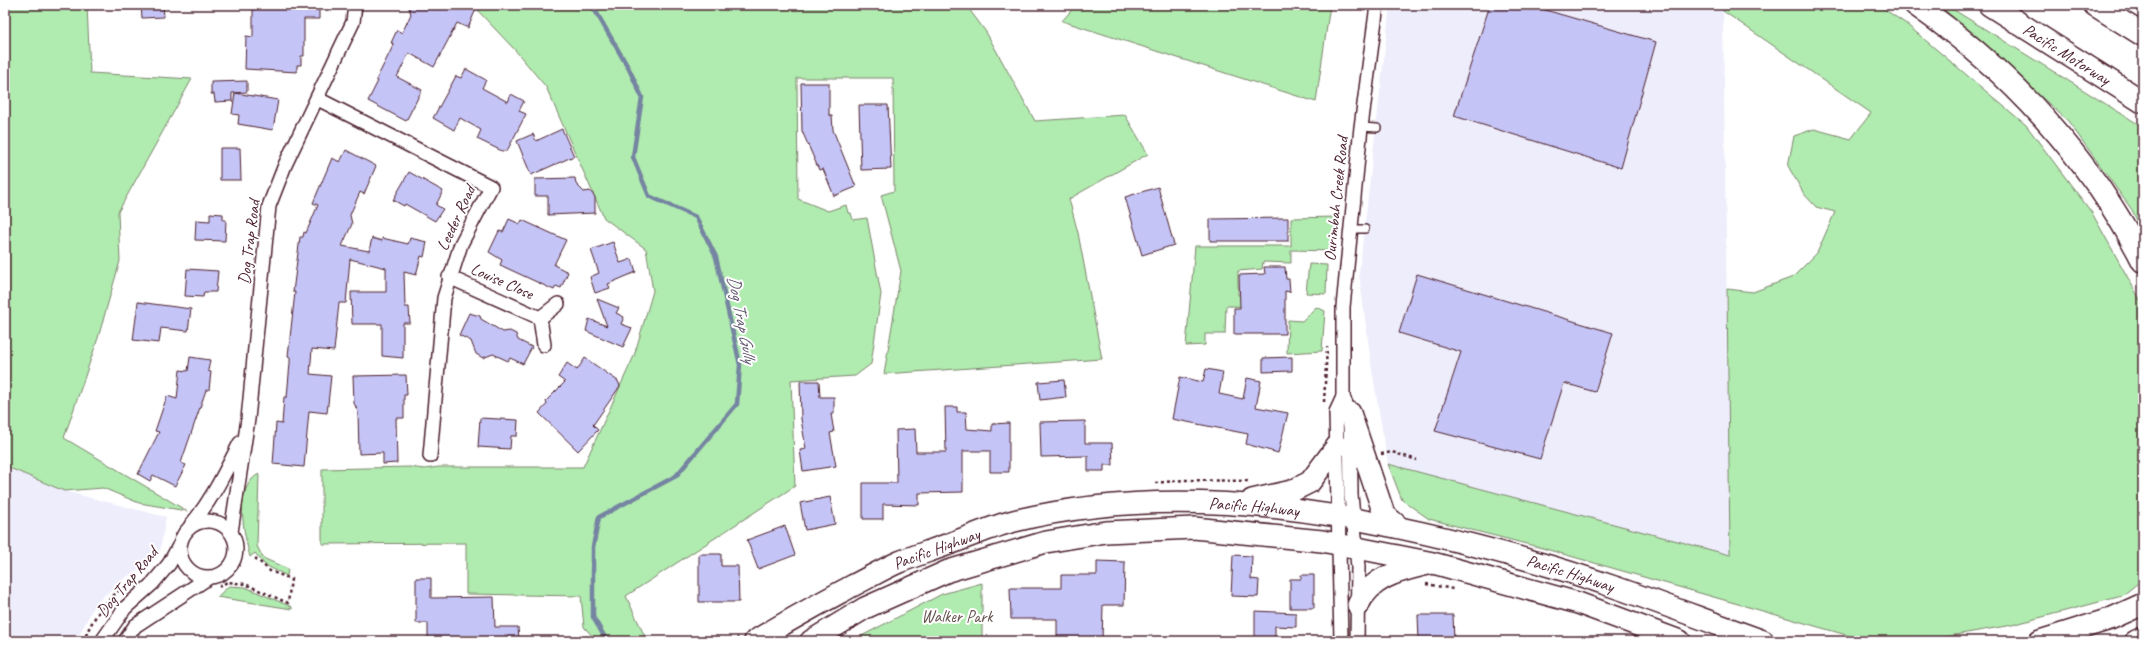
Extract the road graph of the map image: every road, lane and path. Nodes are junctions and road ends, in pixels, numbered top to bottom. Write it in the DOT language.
graph roads {
  1 [pos="355,5"];
  2 [pos="1376,5"];
  3 [pos="1916,5"];
  4 [pos="1990,5"];
  5 [pos="2095,5"];
  6 [pos="2143,35"];
  7 [pos="318,99"];
  8 [pos="2143,102"];
  9 [pos="1361,128"];
  10 [pos="1377,128"];
  11 [pos="1351,229"];
  12 [pos="1365,229"];
  13 [pos="2143,261"];
  14 [pos="449,277"];
  15 [pos="558,304"];
  16 [pos="540,318"];
  17 [pos="544,345"];
  18 [pos="1346,405"];
  19 [pos="246,428"];
  20 [pos="1337,446"];
  21 [pos="1378,454"];
  22 [pos="430,456"];
  23 [pos="1417,460"];
  24 [pos="1236,504"];
  25 [pos="1345,517"];
  26 [pos="190,527"];
  27 [pos="1399,527"];
  28 [pos="231,532"];
  29 [pos="1347,545"];
  30 [pos="179,546"];
  31 [pos="254,557"];
  32 [pos="1433,563"];
  33 [pos="212,583"];
  34 [pos="1422,583"];
  35 [pos="1458,590"];
  36 [pos="2143,604"];
  37 [pos="1358,605"];
  38 [pos="2143,638"];
  39 [pos="102,641"];
  40 [pos="125,641"];
  41 [pos="755,641"];
  42 [pos="811,641"];
  43 [pos="1341,641"];
  44 [pos="1357,641"];
  45 [pos="1680,641"];
  46 [pos="1763,641"];
  47 [pos="2040,641"];
  48 [pos="2136,641"];
  1 -- 7 [label="street, Dog Trap Road"];
  2 -- 9 [label="street, Ourimbah Creek Road"];
  3 -- 13 [label="highway"];
  4 -- 8 [label="highway, Pacific Motorway"];
  5 -- 6 [label="highway"];
  7 -- 14 [label="street, Leeder Road"];
  7 -- 19 [label="street, Dog Trap Road"];
  9 -- 10 [label="lane"];
  9 -- 11 [label="street, Ourimbah Creek Road"];
  11 -- 12 [label="lane"];
  11 -- 18 [label="street, Ourimbah Creek Road"];
  14 -- 16 [label="street, Louise Close"];
  14 -- 22 [label="street, Leeder Road"];
  15 -- 16 [label="street, Louise Close"];
  16 -- 17 [label="street, Louise Close"];
  18 -- 20 [label="street, Ourimbah Creek Road"];
  18 -- 25 [label="street, Ourimbah Creek Road"];
  18 -- 27 [label="main road"];
  19 -- 26 [label="street, Dog Trap Road"];
  19 -- 28 [label="street, Dog Trap Road"];
  20 -- 24 [label="main road"];
  20 -- 25 [label="street, Ourimbah Creek Road"];
  21 -- 23 [label="path"];
  24 -- 25 [label="main road, Pacific Highway"];
  24 -- 41 [label="main road, Pacific Highway"];
  25 -- 27 [label="main road, Pacific Highway"];
  25 -- 29 [label="street, Ourimbah Creek Road"];
  26 -- 28 [label="street"];
  26 -- 30 [label="street"];
  27 -- 46 [label="main road, Pacific Highway"];
  28 -- 33 [label="street"];
  29 -- 32 [label="main road, Pacific Highway"];
  29 -- 37 [label="street"];
  29 -- 42 [label="main road, Pacific Highway"];
  29 -- 43 [label="street"];
  30 -- 33 [label="street"];
  30 -- 39 [label="street, Dog Trap Road"];
  31 -- 33 [label="path"];
  32 -- 37 [label="main road"];
  32 -- 45 [label="main road, Pacific Highway"];
  33 -- 40 [label="street, Dog Trap Road"];
  34 -- 35 [label="path"];
  36 -- 47 [label="main road"];
  37 -- 44 [label="street"];
  38 -- 48 [label="main road"];
}
